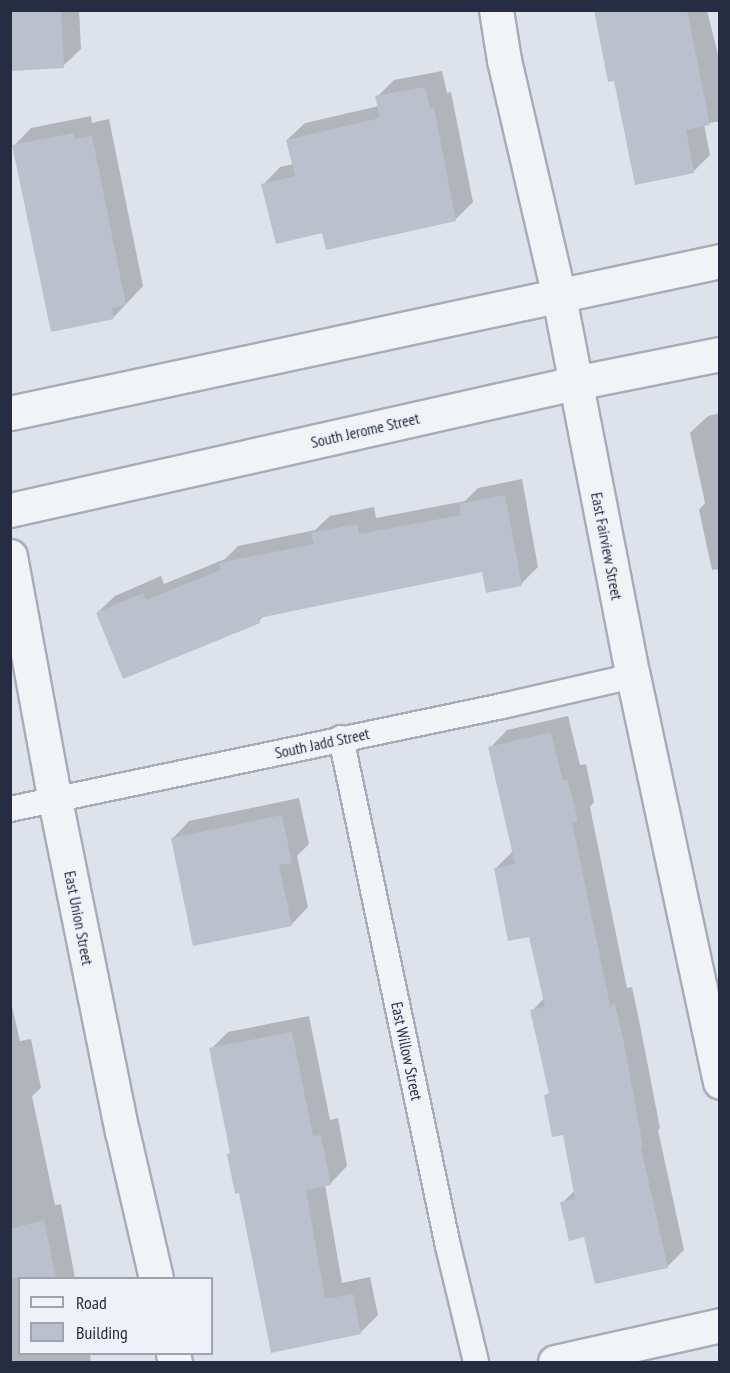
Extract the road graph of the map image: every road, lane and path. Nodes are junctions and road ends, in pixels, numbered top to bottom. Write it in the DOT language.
graph roads {
  1 [pos="495,10"];
  2 [pos="720,261"];
  3 [pos="559,297"];
  4 [pos="720,354"];
  5 [pos="575,382"];
  6 [pos="10,413"];
  7 [pos="10,510"];
  8 [pos="10,556"];
  9 [pos="633,676"];
  10 [pos="341,738"];
  11 [pos="55,800"];
  12 [pos="10,809"];
  13 [pos="720,1082"];
  14 [pos="156,1277"];
  15 [pos="720,1325"];
  16 [pos="476,1362"];
  17 [pos="555,1362"];
  1 -- 3 [label="street, East Fairview Street"];
  2 -- 3 [label="street"];
  3 -- 5 [label="street, East Fairview Street"];
  3 -- 6 [label="street"];
  4 -- 5 [label="street, South Jerome Street"];
  5 -- 7 [label="street, South Jerome Street"];
  5 -- 9 [label="street, East Fairview Street"];
  8 -- 11 [label="street, East Union Street"];
  9 -- 10 [label="lane, South Jadd Street"];
  9 -- 13 [label="street, East Fairview Street"];
  10 -- 11 [label="lane, South Jadd Street"];
  10 -- 16 [label="lane, East Willow Street"];
  11 -- 12 [label="lane, South Jadd Street"];
  11 -- 14 [label="street, East Union Street"];
  15 -- 17 [label="street"];
}
